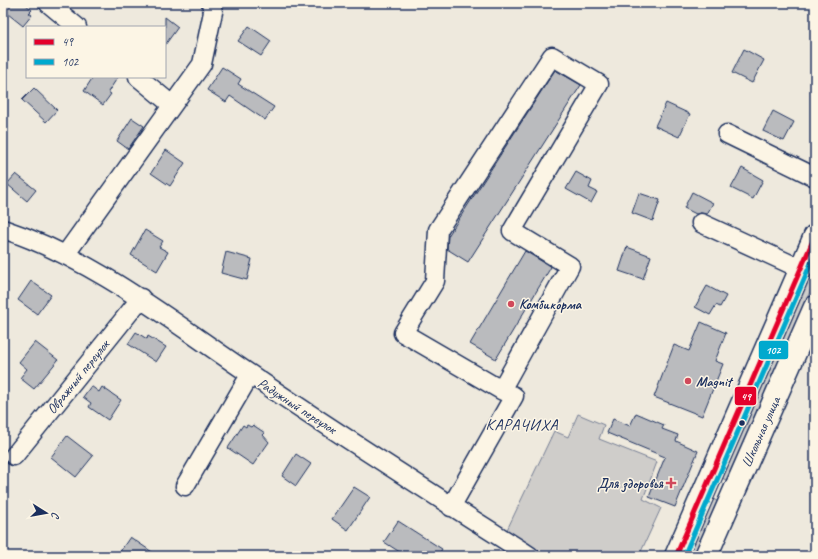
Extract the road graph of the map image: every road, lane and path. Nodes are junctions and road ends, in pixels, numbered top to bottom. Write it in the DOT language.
graph roads {
  1 [pos="48,3"];
  2 [pos="217,6"];
  3 [pos="76,26"];
  4 [pos="139,78"];
  5 [pos="172,105"];
  6 [pos="727,134"];
  7 [pos="815,177"];
  8 [pos="701,223"];
  9 [pos="3,230"];
  10 [pos="815,236"];
  11 [pos="66,255"];
  12 [pos="801,269"];
  13 [pos="141,298"];
  14 [pos="815,307"];
  15 [pos="250,375"];
  16 [pos="501,390"];
  17 [pos="14,456"];
  18 [pos="185,486"];
  19 [pos="451,507"];
  20 [pos="530,556"];
  21 [pos="676,556"];
  22 [pos="706,556"];
  1 -- 3 [label="street"];
  2 -- 5 [label="street"];
  4 -- 5 [label="street"];
  5 -- 11 [label="street"];
  6 -- 7 [label="street"];
  8 -- 12 [label="street"];
  9 -- 11 [label="street, Радужный переулок"];
  10 -- 12 [label="main road, Школьная улица"];
  11 -- 13 [label="street, Радужный переулок"];
  12 -- 21 [label="main road, Школьная улица"];
  13 -- 15 [label="street, Радужный переулок"];
  13 -- 17 [label="street, Овражный переулок"];
  14 -- 22 [label="main road, Школьная улица"];
  15 -- 18 [label="street"];
  15 -- 19 [label="street, Радужный переулок"];
  16 -- 16 [label="street"];
  16 -- 19 [label="street"];
  19 -- 20 [label="street, Радужный переулок"];
}
